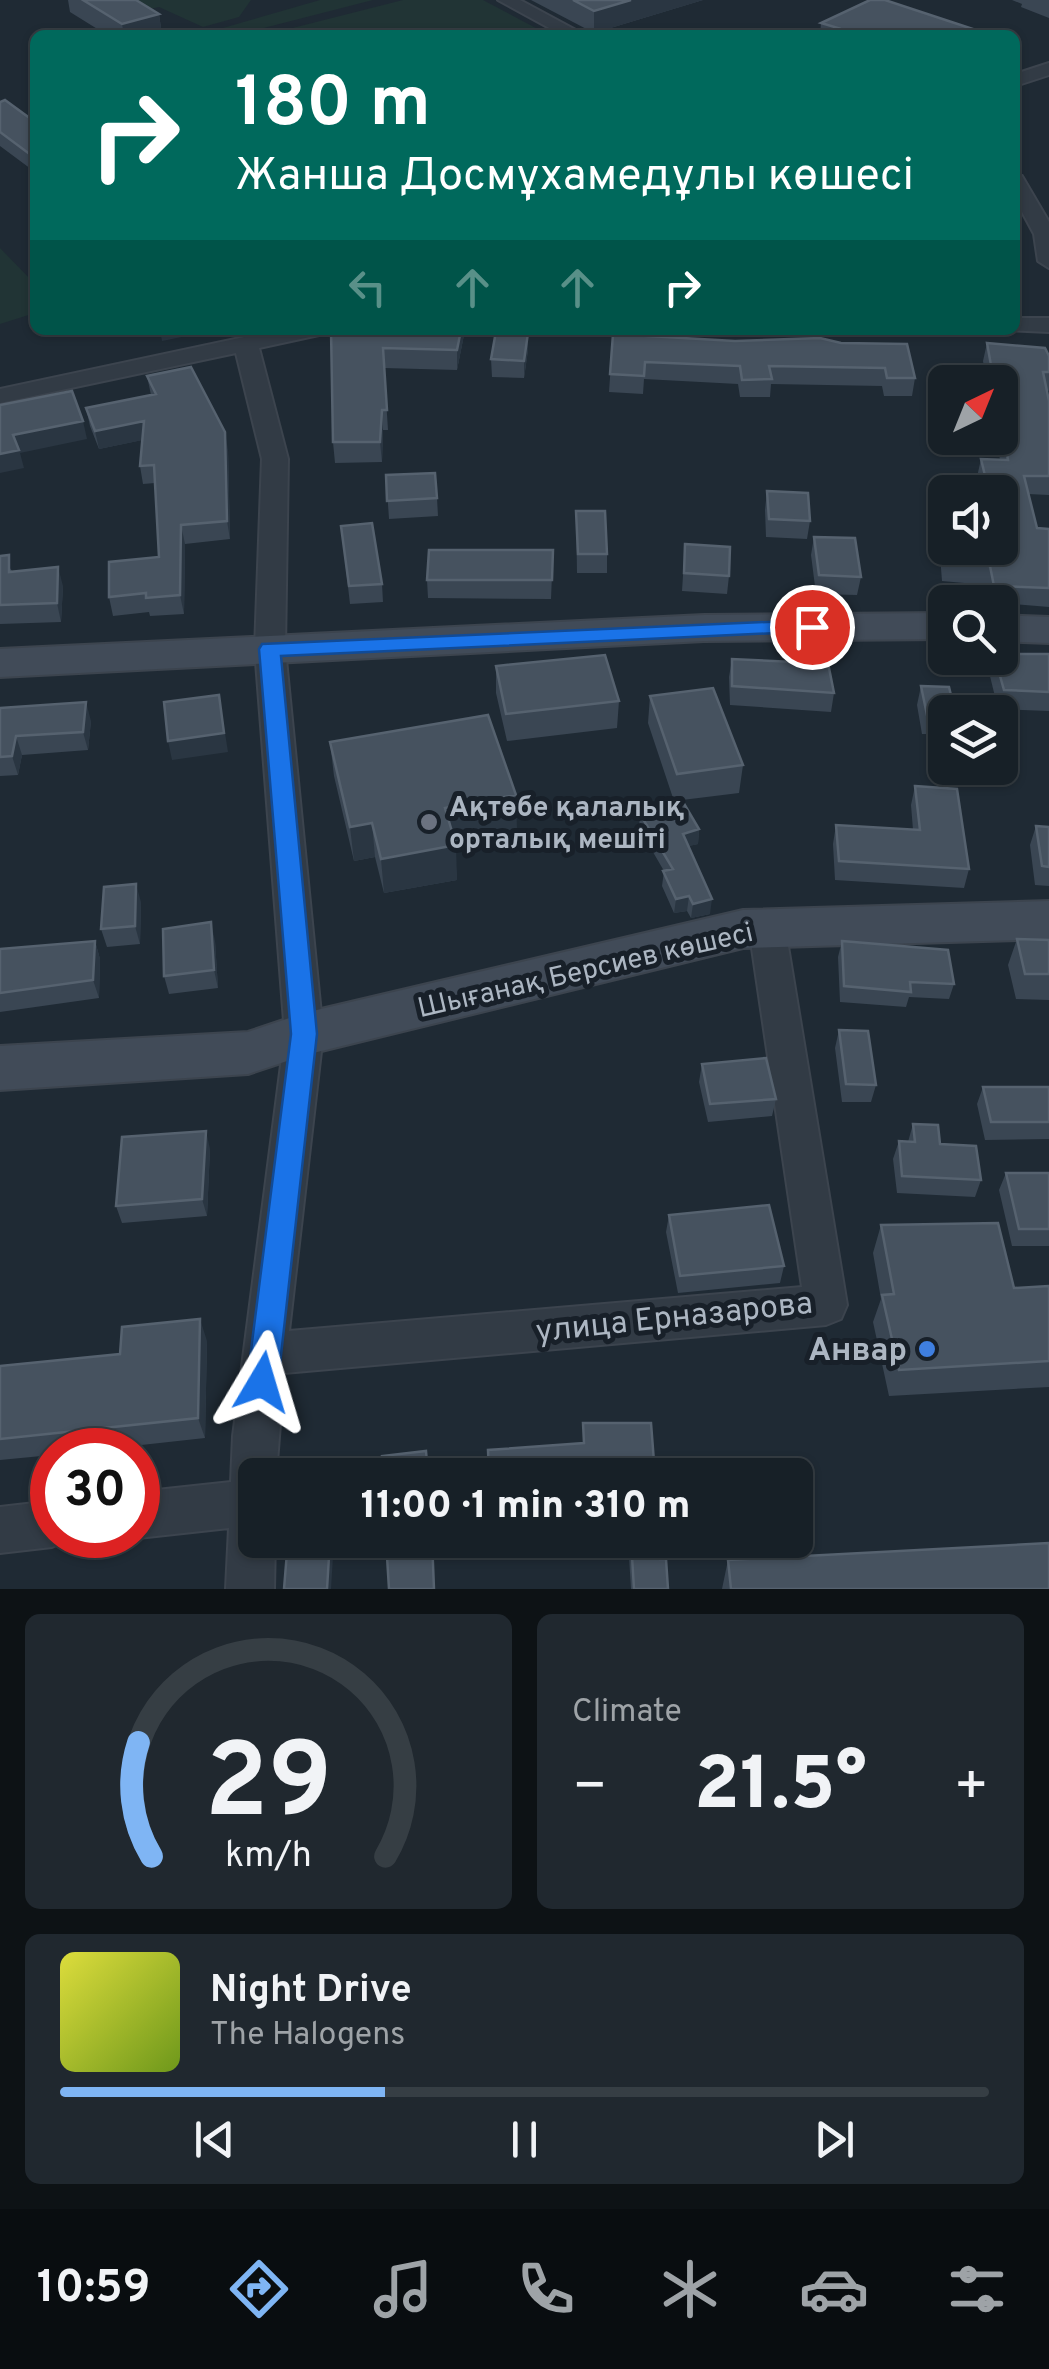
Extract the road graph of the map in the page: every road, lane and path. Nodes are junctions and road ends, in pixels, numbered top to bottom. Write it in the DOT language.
graph roads {
  1 [pos="507,0"];
  2 [pos="566,30"];
  3 [pos="1049,69"];
  4 [pos="1020,78"];
  5 [pos="1020,188"];
  6 [pos="1020,232"];
  7 [pos="1047,234"];
  8 [pos="1049,262"];
  9 [pos="1020,325"];
  10 [pos="1049,325"];
  11 [pos="288,335"];
  12 [pos="246,344"];
  13 [pos="0,396"];
  14 [pos="928,626"];
  15 [pos="1018,629"];
  16 [pos="1049,630"];
  17 [pos="270,649"];
  18 [pos="0,663"];
  19 [pos="1049,920"];
  20 [pos="767,928"];
  21 [pos="304,1034"];
  22 [pos="0,1068"];
  23 [pos="266,1354"];
  24 [pos="257,1458"];
  25 [pos="238,1504"];
  26 [pos="160,1513"];
  27 [pos="30,1527"];
  28 [pos="0,1530"];
  29 [pos="251,1558"];
  30 [pos="250,1589"];
  1 -- 2 [label="street"];
  3 -- 4 [label="street"];
  5 -- 7 [label="street"];
  6 -- 7 [label="street"];
  7 -- 8 [label="street"];
  9 -- 10 [label="street"];
  11 -- 12 [label="street"];
  12 -- 13 [label="street"];
  12 -- 17 [label="street"];
  14 -- 17 [label="street"];
  15 -- 16 [label="street"];
  17 -- 18 [label="street"];
  17 -- 21 [label="street"];
  19 -- 20 [label="street, Шығанақ Берсиев көшесі"];
  20 -- 21 [label="street, Шығанақ Берсиев көшесі"];
  20 -- 23 [label="street, улица Ерназарова"];
  21 -- 22 [label="street, Шығанақ Берсиев көшесі"];
  21 -- 23 [label="street"];
  23 -- 24 [label="street"];
  25 -- 26 [label="street"];
  27 -- 28 [label="street"];
  29 -- 30 [label="street"];
}
